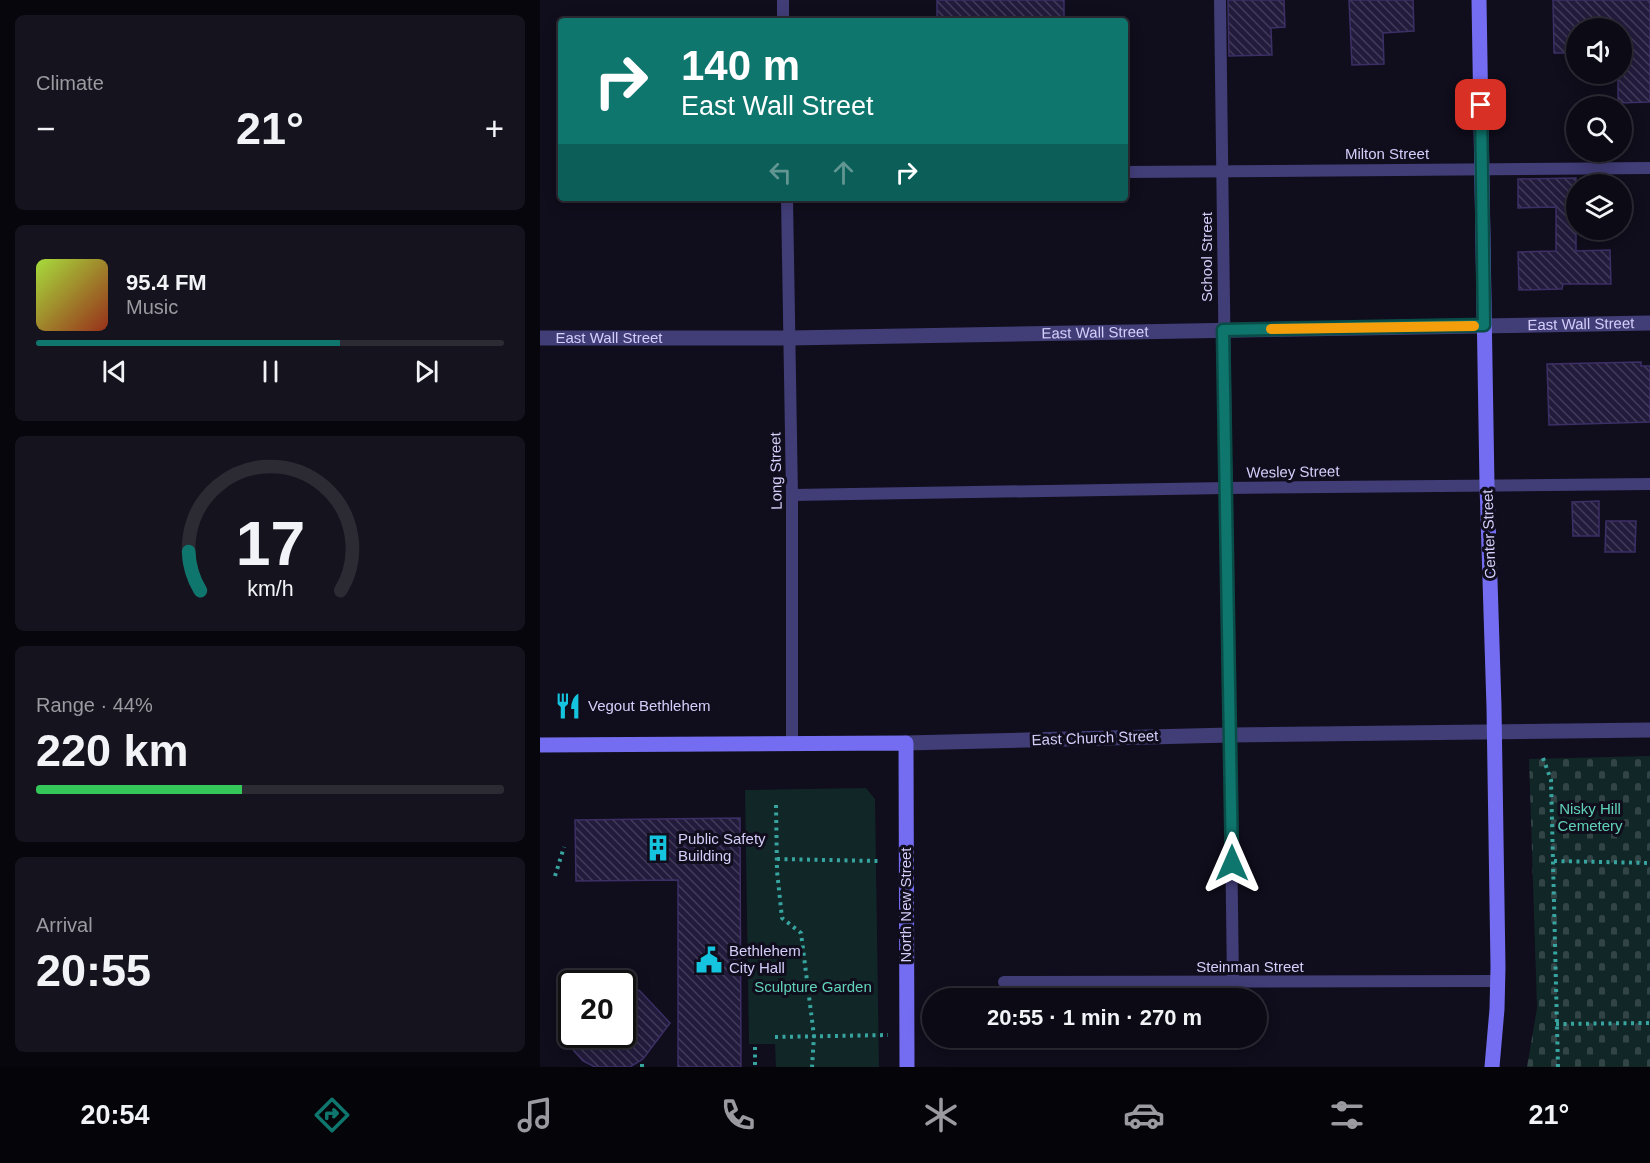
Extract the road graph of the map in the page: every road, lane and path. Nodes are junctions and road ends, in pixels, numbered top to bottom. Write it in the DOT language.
graph roads {
  1 [pos="783,0"];
  2 [pos="1220,0"];
  3 [pos="1479,0"];
  4 [pos="783,18"];
  5 [pos="1650,168"];
  6 [pos="1483,169"];
  7 [pos="1222,170"];
  8 [pos="1128,172"];
  9 [pos="787,201"];
  10 [pos="1650,323"];
  11 [pos="1484,325"];
  12 [pos="1223,330"];
  13 [pos="540,338"];
  14 [pos="789,338"];
  15 [pos="1650,484"];
  16 [pos="1487,485"];
  17 [pos="1226,488"];
  18 [pos="792,495"];
  19 [pos="1650,730"];
  20 [pos="1494,732"];
  21 [pos="1230,735"];
  22 [pos="906,743"];
  23 [pos="792,744"];
  24 [pos="540,745"];
  25 [pos="1543,758"];
  26 [pos="776,805"];
  27 [pos="564,848"];
  28 [pos="777,859"];
  29 [pos="878,861"];
  30 [pos="1554,861"];
  31 [pos="1650,863"];
  32 [pos="555,876"];
  33 [pos="1497,981"];
  34 [pos="1004,982"];
  35 [pos="1233,982"];
  36 [pos="1650,1023"];
  37 [pos="1556,1024"];
  38 [pos="906,1034"];
  39 [pos="814,1036"];
  40 [pos="775,1037"];
  41 [pos="755,1047"];
  42 [pos="755,1067"];
  43 [pos="812,1067"];
  44 [pos="907,1067"];
  45 [pos="1492,1067"];
  46 [pos="1558,1067"];
  1 -- 4 [label="lane"];
  2 -- 7 [label="lane, School Street"];
  3 -- 6 [label="main road, Center Street"];
  5 -- 6 [label="lane, Milton Street"];
  6 -- 7 [label="lane, Milton Street"];
  6 -- 11 [label="main road, Center Street"];
  7 -- 8 [label="lane, Milton Street"];
  7 -- 12 [label="lane, School Street"];
  9 -- 14 [label="lane, Long Street"];
  10 -- 11 [label="street, East Wall Street"];
  11 -- 12 [label="street, East Wall Street"];
  11 -- 16 [label="main road, Center Street"];
  12 -- 14 [label="street, East Wall Street"];
  12 -- 17 [label="lane, School Street"];
  13 -- 14 [label="street, East Wall Street"];
  14 -- 18 [label="lane, Long Street"];
  15 -- 16 [label="lane, Wesley Street"];
  16 -- 17 [label="lane, Wesley Street"];
  16 -- 20 [label="main road, Center Street"];
  17 -- 18 [label="lane, Wesley Street"];
  17 -- 21 [label="lane, School Street"];
  18 -- 23 [label="lane, Long Street"];
  19 -- 20 [label="street, East Church Street"];
  20 -- 21 [label="street, East Church Street"];
  20 -- 33 [label="main road, Center Street"];
  21 -- 22 [label="street, East Church Street"];
  21 -- 35 [label="lane, School Street"];
  22 -- 23 [label="main road, East Church Street"];
  22 -- 38 [label="main road, North New Street"];
  23 -- 24 [label="main road, East Church Street"];
  25 -- 30 [label="path"];
  26 -- 28 [label="path"];
  27 -- 32 [label="path"];
  28 -- 29 [label="path"];
  28 -- 39 [label="path"];
  30 -- 31 [label="path"];
  30 -- 37 [label="path"];
  33 -- 35 [label="lane, Steinman Street"];
  33 -- 45 [label="main road, Center Street"];
  34 -- 35 [label="lane, Steinman Street"];
  36 -- 37 [label="path"];
  37 -- 46 [label="path"];
  38 -- 39 [label="path"];
  38 -- 44 [label="main road, North New Street"];
  39 -- 40 [label="path"];
  39 -- 43 [label="path"];
  41 -- 42 [label="path"];
}
